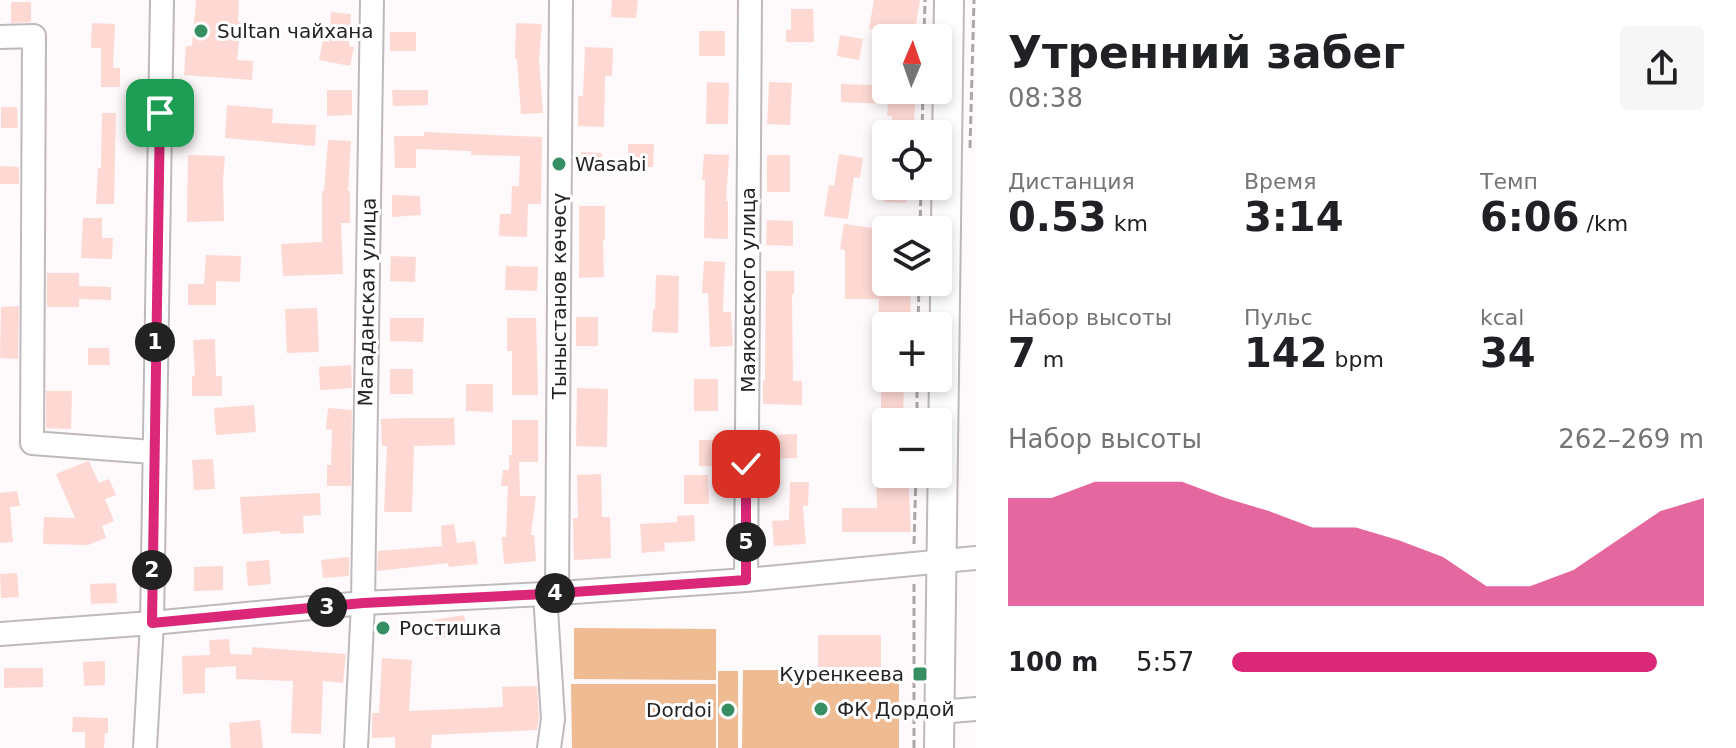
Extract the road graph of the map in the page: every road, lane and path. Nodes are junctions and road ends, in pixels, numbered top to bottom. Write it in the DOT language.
graph roads {
  1 [pos="162,0"];
  2 [pos="372,0"];
  3 [pos="561,0"];
  4 [pos="750,0"];
  5 [pos="925,0"];
  6 [pos="949,0"];
  7 [pos="924,24"];
  8 [pos="0,37"];
  9 [pos="153,452"];
  10 [pos="916,488"];
  11 [pos="914,544"];
  12 [pos="976,558"];
  13 [pos="941,562"];
  14 [pos="746,580"];
  15 [pos="914,581"];
  16 [pos="551,594"];
  17 [pos="363,603"];
  18 [pos="152,623"];
  19 [pos="0,634"];
  20 [pos="976,709"];
  21 [pos="939,712"];
  22 [pos="145,748"];
  23 [pos="356,748"];
  24 [pos="549,748"];
  25 [pos="914,748"];
  26 [pos="939,748"];
  1 -- 9 [label="street"];
  2 -- 17 [label="street, Магаданская улица"];
  3 -- 16 [label="street, Тыныстанов көчөсү"];
  4 -- 14 [label="street, Маяковского улица"];
  5 -- 7 [label="path"];
  6 -- 13 [label="main road"];
  8 -- 9 [label="street"];
  9 -- 18 [label="street"];
  10 -- 11 [label="path"];
  12 -- 13 [label="street"];
  13 -- 14 [label="street"];
  13 -- 21 [label="main road"];
  14 -- 16 [label="street"];
  15 -- 25 [label="path"];
  16 -- 17 [label="street"];
  16 -- 24 [label="street, Тыныстанов көчөсү"];
  17 -- 18 [label="street"];
  17 -- 23 [label="street, Магаданская улица"];
  18 -- 19 [label="street"];
  18 -- 22 [label="street"];
  20 -- 21 [label="street"];
  21 -- 26 [label="main road"];
}
